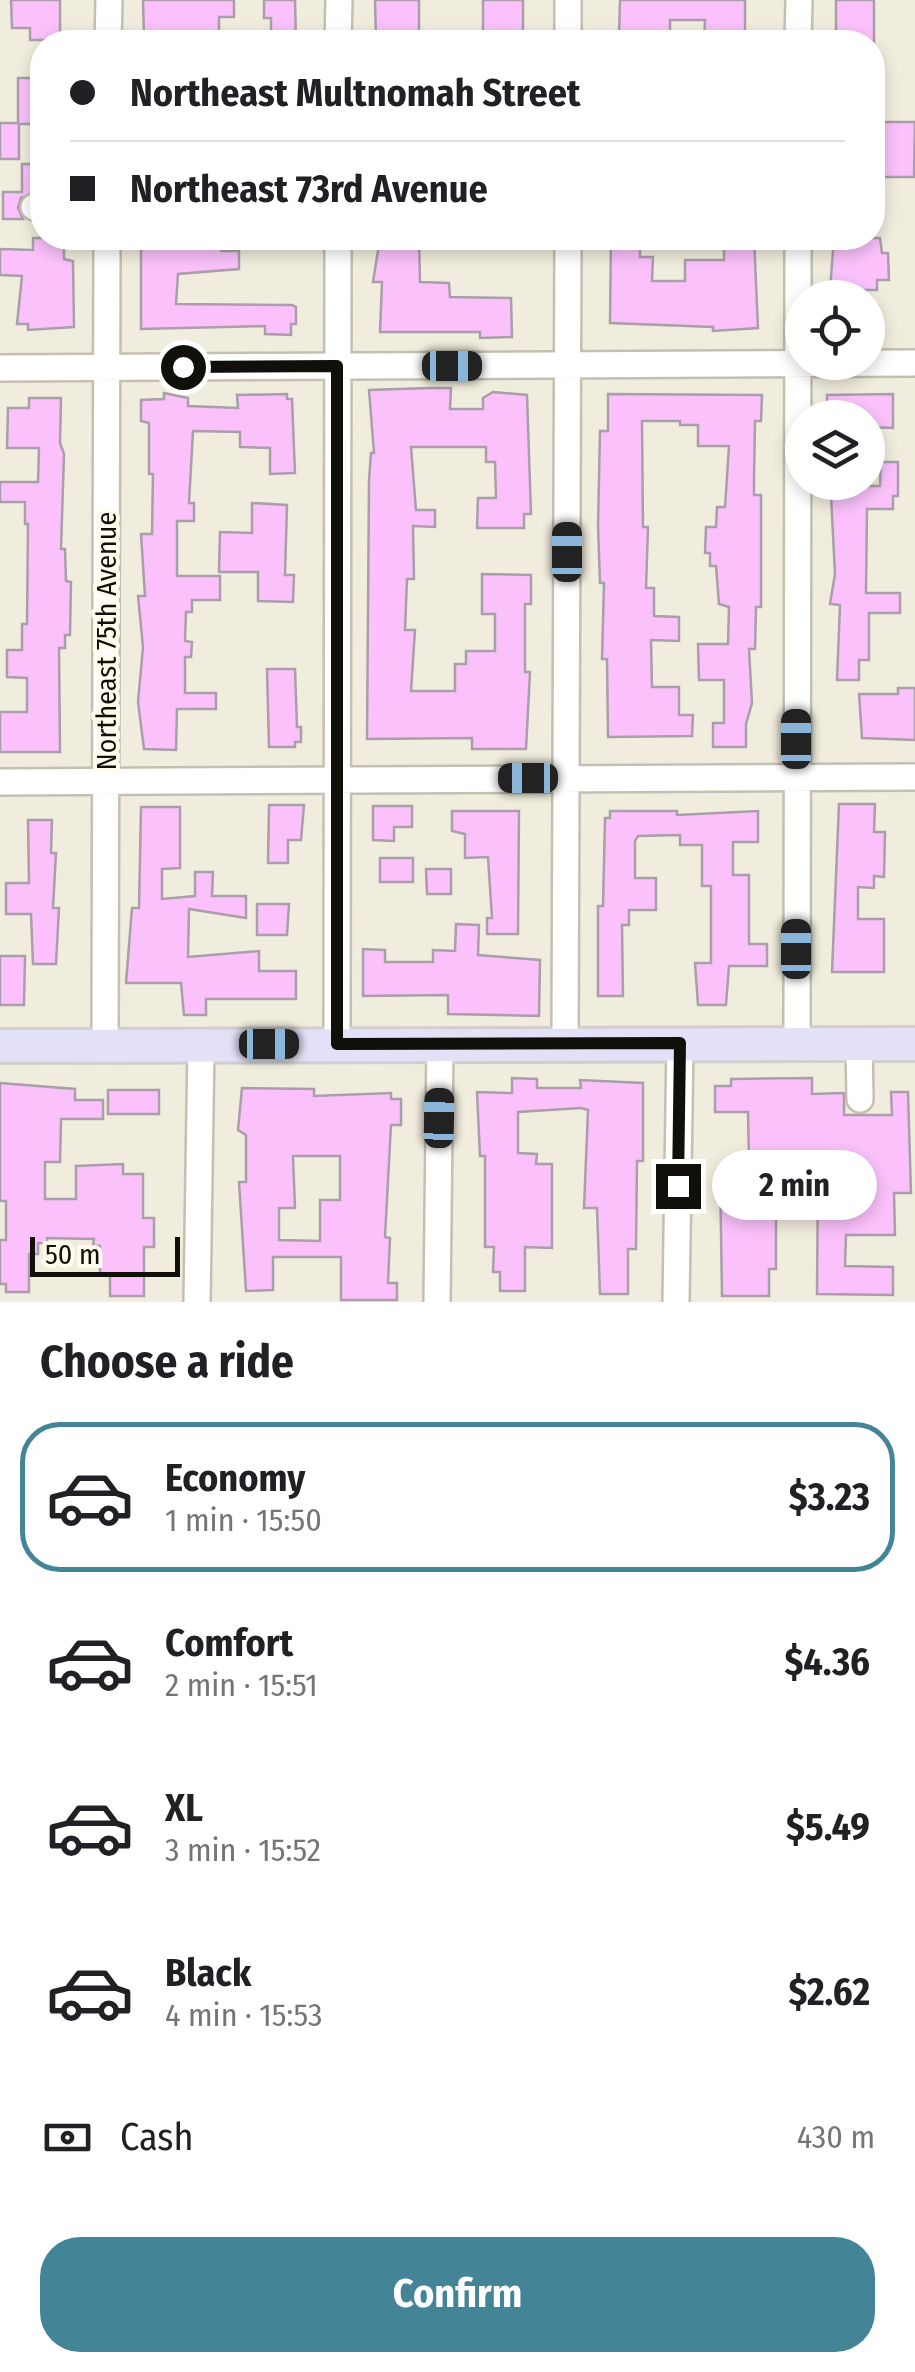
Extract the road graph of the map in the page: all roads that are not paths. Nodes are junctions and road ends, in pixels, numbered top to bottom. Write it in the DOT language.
graph roads {
  1 [pos="108,0"];
  2 [pos="338,0"];
  3 [pos="568,0"];
  4 [pos="799,0"];
  5 [pos="108,30"];
  6 [pos="338,30"];
  7 [pos="568,30"];
  8 [pos="798,30"];
  9 [pos="108,250"];
  10 [pos="338,250"];
  11 [pos="568,250"];
  12 [pos="798,250"];
  13 [pos="798,280"];
  14 [pos="785,363"];
  15 [pos="885,364"];
  16 [pos="915,364"];
  17 [pos="567,365"];
  18 [pos="337,366"];
  19 [pos="106,367"];
  20 [pos="0,368"];
  21 [pos="797,380"];
  22 [pos="796,776"];
  23 [pos="915,777"];
  24 [pos="567,778"];
  25 [pos="336,780"];
  26 [pos="0,782"];
  27 [pos="106,782"];
  28 [pos="565,1043"];
  29 [pos="680,1043"];
  30 [pos="797,1043"];
  31 [pos="337,1044"];
  32 [pos="440,1044"];
  33 [pos="860,1044"];
  34 [pos="915,1044"];
  35 [pos="105,1045"];
  36 [pos="201,1045"];
  37 [pos="0,1046"];
  38 [pos="860,1099"];
  39 [pos="198,1302"];
  40 [pos="436,1302"];
  41 [pos="676,1302"];
  1 -- 5 [label="street"];
  2 -- 6 [label="street"];
  3 -- 7 [label="street"];
  4 -- 8 [label="street"];
  9 -- 19 [label="street, Northeast 75th Avenue"];
  10 -- 18 [label="street"];
  11 -- 17 [label="street"];
  12 -- 13 [label="street"];
  14 -- 17 [label="street"];
  15 -- 16 [label="street"];
  17 -- 18 [label="street"];
  17 -- 24 [label="street"];
  18 -- 19 [label="street"];
  18 -- 25 [label="street"];
  19 -- 20 [label="street"];
  19 -- 27 [label="street, Northeast 75th Avenue"];
  21 -- 22 [label="street"];
  22 -- 23 [label="street"];
  22 -- 24 [label="street"];
  22 -- 30 [label="street"];
  24 -- 25 [label="street"];
  24 -- 28 [label="street"];
  25 -- 27 [label="street"];
  25 -- 31 [label="street"];
  26 -- 27 [label="street"];
  27 -- 35 [label="street, Northeast 75th Avenue"];
  28 -- 29 [label="main road"];
  28 -- 32 [label="main road"];
  29 -- 30 [label="main road"];
  29 -- 41 [label="street"];
  30 -- 33 [label="main road"];
  31 -- 32 [label="main road"];
  31 -- 36 [label="main road"];
  32 -- 40 [label="street"];
  33 -- 34 [label="main road"];
  33 -- 38 [label="street"];
  35 -- 36 [label="main road"];
  35 -- 37 [label="main road"];
  36 -- 39 [label="street"];
}
